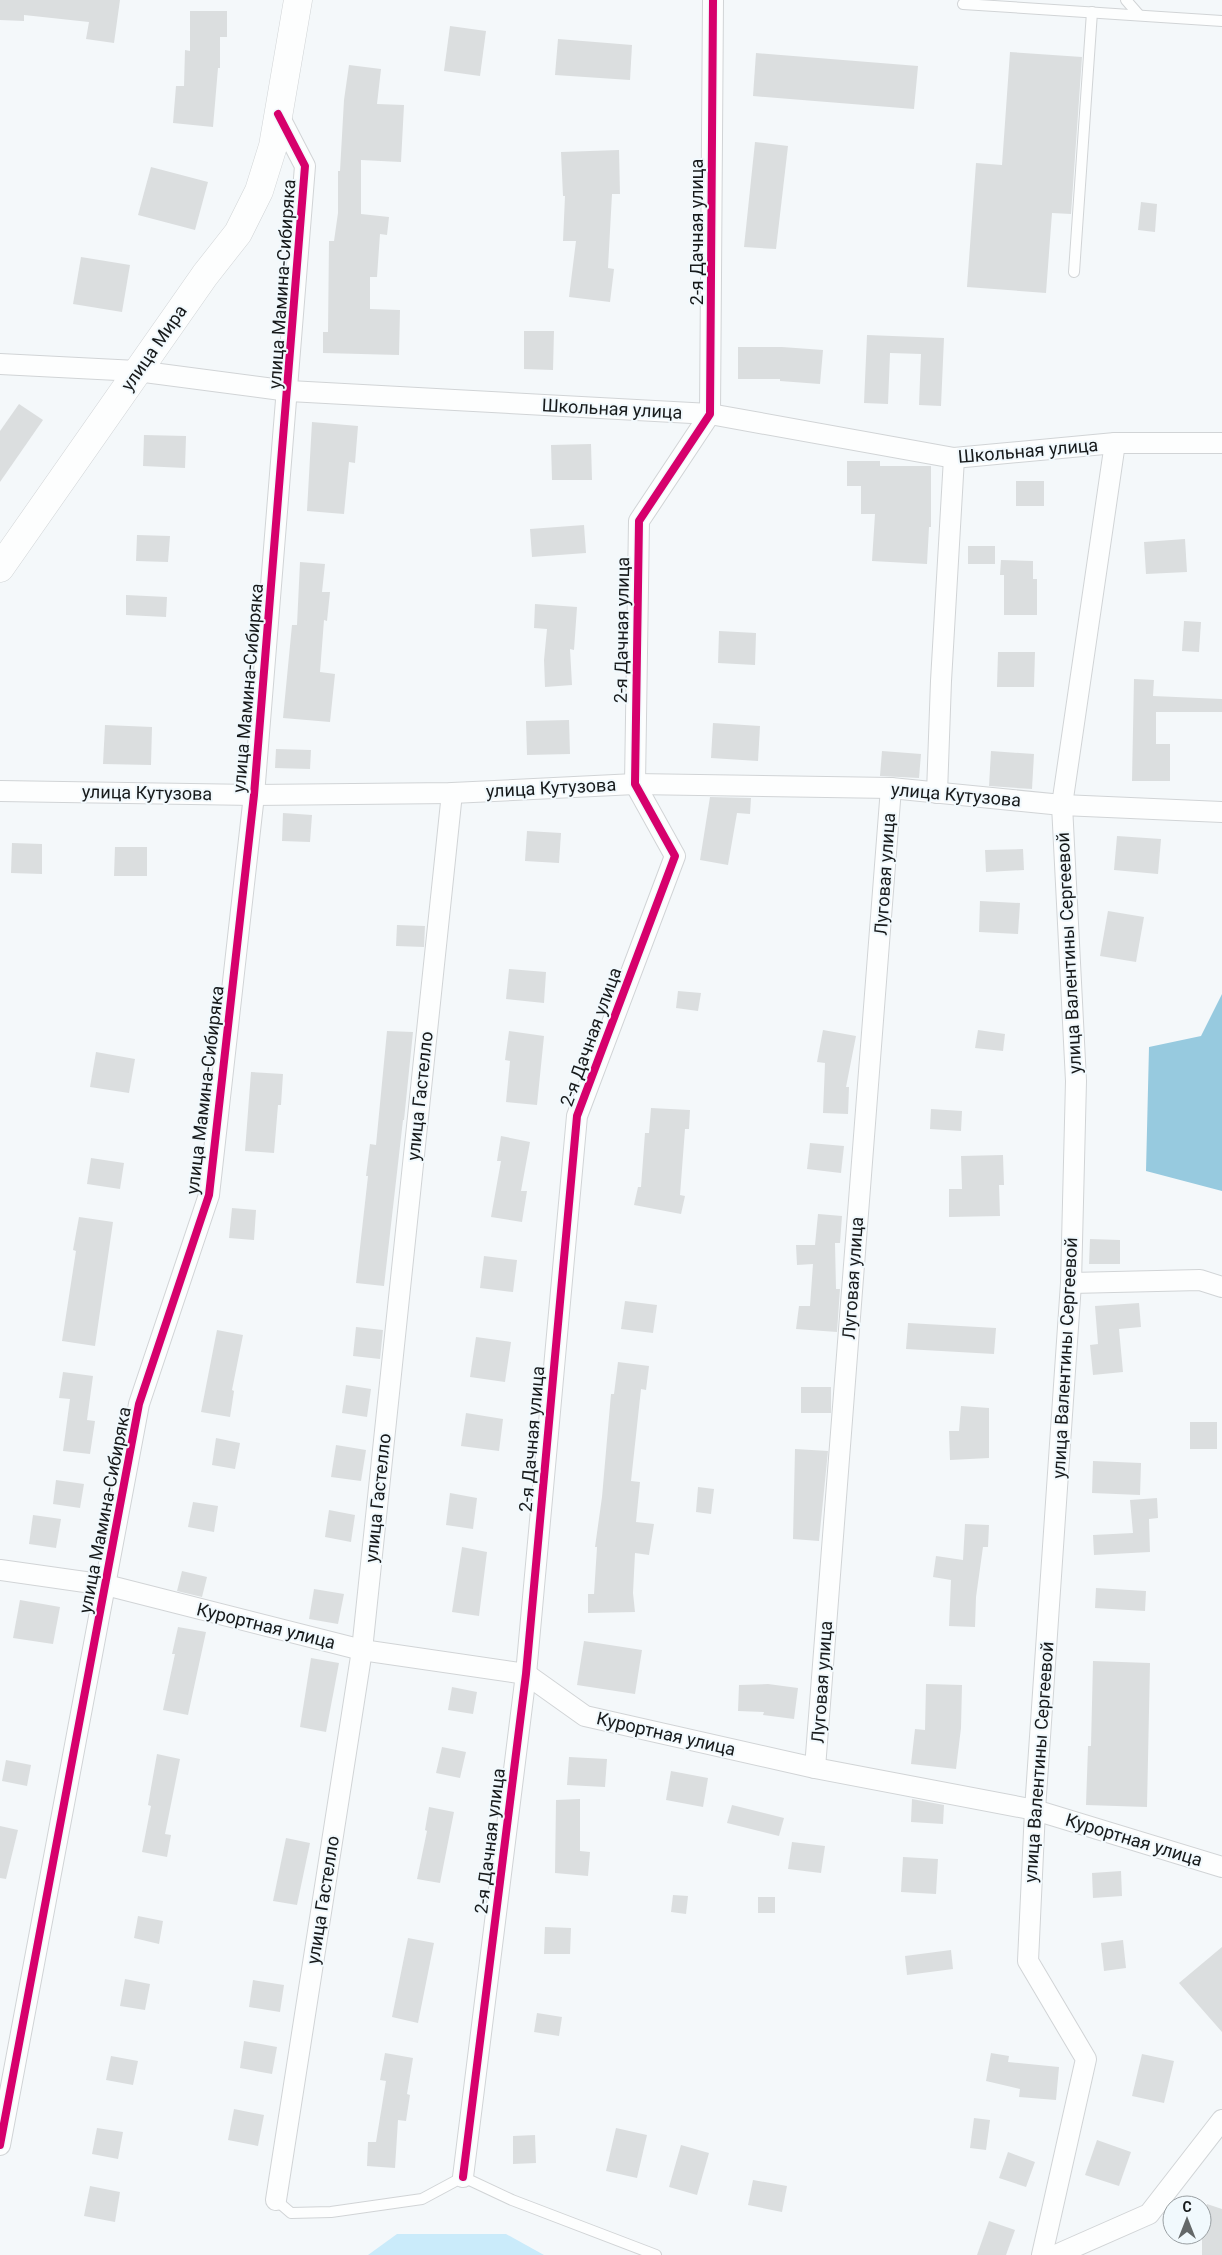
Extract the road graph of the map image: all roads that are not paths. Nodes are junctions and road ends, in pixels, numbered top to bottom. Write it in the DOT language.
graph roads {
  1 [pos="298,0"];
  2 [pos="714,0"];
  3 [pos="1126,0"];
  4 [pos="963,4"];
  5 [pos="1092,12"];
  6 [pos="1139,15"];
  7 [pos="1222,21"];
  8 [pos="278,114"];
  9 [pos="1074,272"];
  10 [pos="0,364"];
  11 [pos="138,371"];
  12 [pos="289,391"];
  13 [pos="710,414"];
  14 [pos="1115,443"];
  15 [pos="1222,443"];
  16 [pos="954,458"];
  17 [pos="0,568"];
  18 [pos="635,784"];
  19 [pos="891,788"];
  20 [pos="0,791"];
  21 [pos="452,793"];
  22 [pos="937,793"];
  23 [pos="254,795"];
  24 [pos="1062,805"];
  25 [pos="1222,812"];
  26 [pos="1071,1283"];
  27 [pos="1222,1287"];
  28 [pos="0,1570"];
  29 [pos="106,1585"];
  30 [pos="362,1650"];
  31 [pos="526,1674"];
  32 [pos="816,1768"];
  33 [pos="1035,1810"];
  34 [pos="1222,1867"];
  35 [pos="1222,2120"];
  36 [pos="0,2146"];
  37 [pos="463,2177"];
  38 [pos="276,2200"];
  39 [pos="656,2255"];
  40 [pos="1042,2255"];
  41 [pos="1056,2255"];
  1 -- 8 [label="main road"];
  2 -- 13 [label="street, 2-я Дачная улица"];
  3 -- 6 [label="lane"];
  4 -- 5 [label="lane"];
  5 -- 6 [label="lane"];
  5 -- 9 [label="lane"];
  6 -- 7 [label="lane"];
  8 -- 11 [label="main road, улица Мира"];
  8 -- 12 [label="street, улица Мамина-Сибиряка"];
  10 -- 11 [label="street, Школьная улица"];
  11 -- 12 [label="street, Школьная улица"];
  11 -- 17 [label="main road, улица Мира"];
  12 -- 13 [label="street, Школьная улица"];
  12 -- 23 [label="street, улица Мамина-Сибиряка"];
  13 -- 16 [label="street, Школьная улица"];
  13 -- 18 [label="street, 2-я Дачная улица"];
  14 -- 15 [label="street, Школьная улица"];
  14 -- 16 [label="street, Школьная улица"];
  14 -- 24 [label="street, улица Валентины Сергеевой"];
  16 -- 22 [label="street"];
  18 -- 19 [label="street, улица Кутузова"];
  18 -- 21 [label="street, улица Кутузова"];
  18 -- 31 [label="street, 2-я Дачная улица"];
  19 -- 22 [label="street, улица Кутузова"];
  19 -- 32 [label="street, Луговая улица"];
  20 -- 23 [label="street, улица Кутузова"];
  21 -- 23 [label="street, улица Кутузова"];
  21 -- 30 [label="street, улица Гастелло"];
  22 -- 24 [label="street, улица Кутузова"];
  23 -- 29 [label="street, улица Мамина-Сибиряка"];
  24 -- 25 [label="street, улица Кутузова"];
  24 -- 26 [label="street, улица Валентины Сергеевой"];
  26 -- 27 [label="street"];
  26 -- 33 [label="street, улица Валентины Сергеевой"];
  28 -- 29 [label="street, Курортная улица"];
  29 -- 30 [label="street, Курортная улица"];
  29 -- 36 [label="street, улица Мамина-Сибиряка"];
  30 -- 31 [label="street, Курортная улица"];
  30 -- 38 [label="street, улица Гастелло"];
  31 -- 32 [label="street, Курортная улица"];
  31 -- 37 [label="street, 2-я Дачная улица"];
  32 -- 33 [label="street, Курортная улица"];
  33 -- 34 [label="street, Курортная улица"];
  33 -- 40 [label="street, улица Валентины Сергеевой"];
  35 -- 41 [label="street"];
  37 -- 38 [label="lane"];
  37 -- 39 [label="lane"];
}
